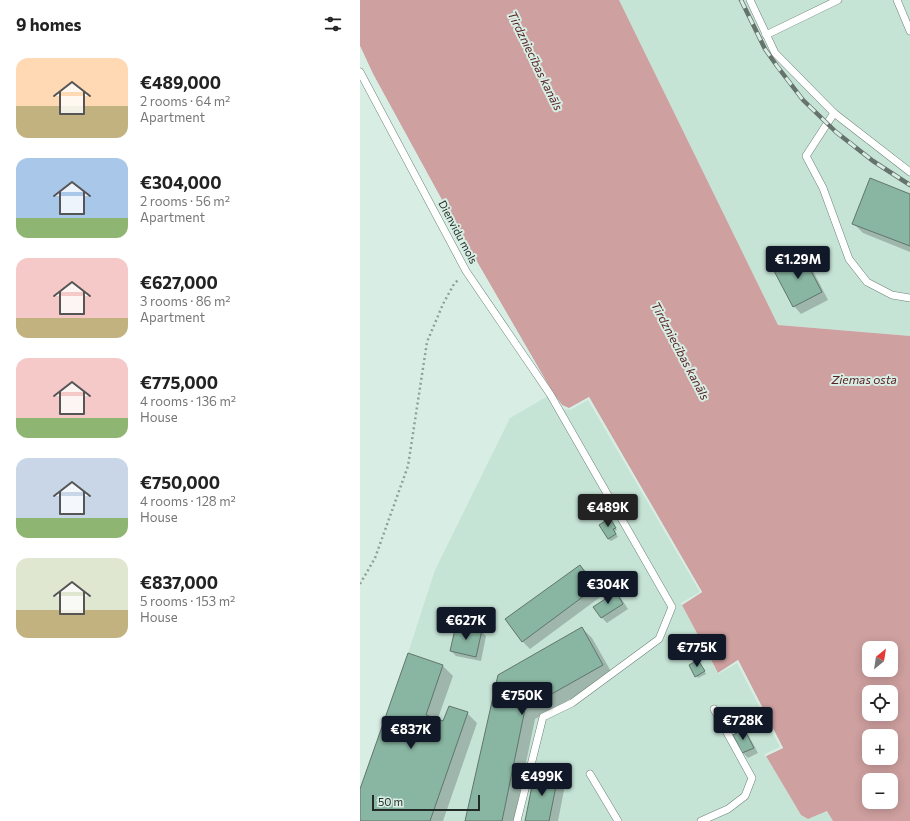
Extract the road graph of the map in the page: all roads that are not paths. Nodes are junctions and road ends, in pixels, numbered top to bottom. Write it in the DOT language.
graph roads {
  1 [pos="750,0"];
  2 [pos="838,0"];
  3 [pos="897,0"];
  4 [pos="910,31"];
  5 [pos="766,35"];
  6 [pos="360,72"];
  7 [pos="834,114"];
  8 [pos="910,172"];
  9 [pos="910,298"];
  10 [pos="714,709"];
  11 [pos="590,774"];
  12 [pos="517,821"];
  13 [pos="618,821"];
  14 [pos="701,821"];
  1 -- 5 [label="lane"];
  2 -- 5 [label="lane"];
  3 -- 4 [label="lane"];
  5 -- 7 [label="lane"];
  6 -- 12 [label="lane, Dienvidu mols"];
  7 -- 8 [label="lane"];
  7 -- 9 [label="lane"];
  10 -- 14 [label="lane"];
  11 -- 13 [label="lane"];
}
